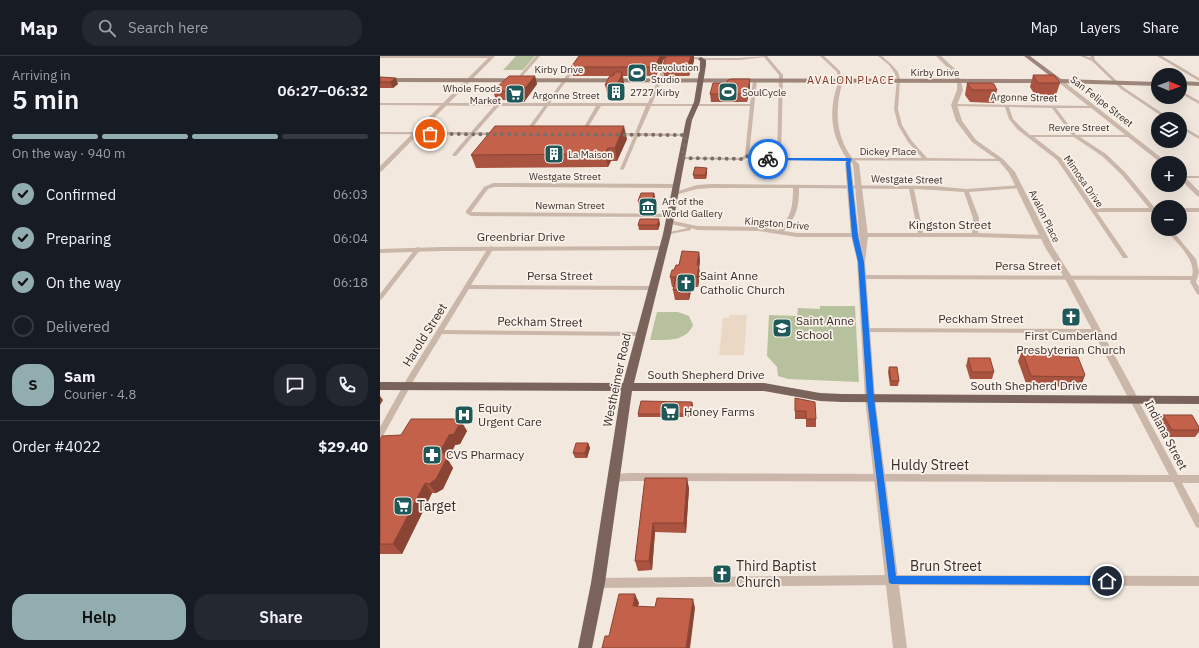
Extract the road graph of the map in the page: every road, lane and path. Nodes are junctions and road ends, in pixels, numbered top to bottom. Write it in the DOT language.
graph roads {
  1 [pos="538,56"];
  2 [pos="583,56"];
  3 [pos="765,56"];
  4 [pos="822,56"];
  5 [pos="880,56"];
  6 [pos="938,56"];
  7 [pos="1028,56"];
  8 [pos="1082,56"];
  9 [pos="1159,56"];
  10 [pos="380,57"];
  11 [pos="492,57"];
  12 [pos="678,58"];
  13 [pos="701,58"];
  14 [pos="1092,58"];
  15 [pos="670,59"];
  16 [pos="519,78"];
  17 [pos="380,79"];
  18 [pos="470,79"];
  19 [pos="565,79"];
  20 [pos="507,80"];
  21 [pos="659,80"];
  22 [pos="698,80"];
  23 [pos="755,80"];
  24 [pos="782,80"];
  25 [pos="841,81"];
  26 [pos="900,81"];
  27 [pos="959,81"];
  28 [pos="1060,81"];
  29 [pos="1114,82"];
  30 [pos="1199,82"];
  31 [pos="1151,83"];
  32 [pos="1187,84"];
  33 [pos="1187,95"];
  34 [pos="1199,103"];
  35 [pos="380,104"];
  36 [pos="446,104"];
  37 [pos="498,104"];
  38 [pos="548,104"];
  39 [pos="599,104"];
  40 [pos="649,105"];
  41 [pos="693,105"];
  42 [pos="751,105"];
  43 [pos="954,105"];
  44 [pos="1006,106"];
  45 [pos="1053,106"];
  46 [pos="1093,106"];
  47 [pos="1159,112"];
  48 [pos="1187,130"];
  49 [pos="380,133"];
  50 [pos="417,134"];
  51 [pos="473,134"];
  52 [pos="505,134"];
  53 [pos="519,134"];
  54 [pos="526,134"];
  55 [pos="534,134"];
  56 [pos="590,134"];
  57 [pos="613,134"];
  58 [pos="637,134"];
  59 [pos="686,135"];
  60 [pos="1028,136"];
  61 [pos="1075,136"];
  62 [pos="1130,136"];
  63 [pos="1199,138"];
  64 [pos="454,155"];
  65 [pos="747,156"];
  66 [pos="1156,156"];
  67 [pos="682,158"];
  68 [pos="779,159"];
  69 [pos="850,159"];
  70 [pos="926,160"];
  71 [pos="1001,160"];
  72 [pos="622,169"];
  73 [pos="380,170"];
  74 [pos="1187,176"];
  75 [pos="1199,177"];
  76 [pos="1187,182"];
  77 [pos="851,186"];
  78 [pos="676,187"];
  79 [pos="697,187"];
  80 [pos="796,187"];
  81 [pos="859,187"];
  82 [pos="1020,187"];
  83 [pos="911,188"];
  84 [pos="966,191"];
  85 [pos="1199,195"];
  86 [pos="1151,205"];
  87 [pos="1094,210"];
  88 [pos="1151,210"];
  89 [pos="1187,210"];
  90 [pos="1199,210"];
  91 [pos="468,213"];
  92 [pos="670,218"];
  93 [pos="698,228"];
  94 [pos="780,233"];
  95 [pos="667,234"];
  96 [pos="921,235"];
  97 [pos="975,235"];
  98 [pos="855,236"];
  99 [pos="864,236"];
  100 [pos="1174,236"];
  101 [pos="1044,237"];
  102 [pos="491,248"];
  103 [pos="663,248"];
  104 [pos="418,249"];
  105 [pos="380,251"];
  106 [pos="1125,257"];
  107 [pos="861,262"];
  108 [pos="862,276"];
  109 [pos="1068,277"];
  110 [pos="1193,278"];
  111 [pos="467,287"];
  112 [pos="652,288"];
  113 [pos="1199,293"];
  114 [pos="380,298"];
  115 [pos="866,330"];
  116 [pos="1096,331"];
  117 [pos="439,332"];
  118 [pos="641,334"];
  119 [pos="380,386"];
  120 [pos="406,387"];
  121 [pos="627,388"];
  122 [pos="870,398"];
  123 [pos="1134,400"];
  124 [pos="1199,400"];
  125 [pos="380,434"];
  126 [pos="613,478"];
  127 [pos="880,478"];
  128 [pos="1176,479"];
  129 [pos="1199,479"];
  130 [pos="1199,524"];
  131 [pos="892,580"];
  132 [pos="1199,581"];
  133 [pos="598,583"];
  134 [pos="585,648"];
  135 [pos="900,648"];
  1 -- 16 [label="street"];
  2 -- 19 [label="street"];
  3 -- 13 [label="street"];
  3 -- 24 [label="street"];
  4 -- 25 [label="street"];
  5 -- 26 [label="street"];
  6 -- 27 [label="street"];
  7 -- 28 [label="main road, San Felipe Street"];
  8 -- 14 [label="street"];
  9 -- 30 [label="street"];
  10 -- 11 [label="street"];
  11 -- 18 [label="street"];
  12 -- 13 [label="street"];
  13 -- 22 [label="main road, Westheimer Road"];
  14 -- 29 [label="street"];
  15 -- 21 [label="street"];
  16 -- 18 [label="main road, Kirby Drive"];
  16 -- 19 [label="main road, Kirby Drive"];
  16 -- 20 [label="main road"];
  17 -- 18 [label="main road, Kirby Drive"];
  18 -- 20 [label="main road, Kirby Drive"];
  18 -- 36 [label="street"];
  19 -- 20 [label="main road, Kirby Drive"];
  19 -- 21 [label="main road, Kirby Drive"];
  19 -- 38 [label="street"];
  21 -- 22 [label="main road, Kirby Drive"];
  21 -- 40 [label="street"];
  22 -- 23 [label="main road, Kirby Drive"];
  22 -- 41 [label="main road, Westheimer Road"];
  23 -- 24 [label="main road, Kirby Drive"];
  23 -- 42 [label="street"];
  24 -- 25 [label="main road, Kirby Drive"];
  24 -- 68 [label="street"];
  25 -- 26 [label="main road, Kirby Drive"];
  25 -- 69 [label="street"];
  26 -- 27 [label="main road, Kirby Drive"];
  26 -- 70 [label="street"];
  27 -- 28 [label="main road, Kirby Drive"];
  27 -- 43 [label="street"];
  28 -- 29 [label="main road, Kirby Drive"];
  28 -- 46 [label="street, San Felipe Street"];
  29 -- 31 [label="main road, Kirby Drive"];
  29 -- 47 [label="street"];
  30 -- 32 [label="main road"];
  33 -- 34 [label="street"];
  35 -- 36 [label="street, Argonne Street"];
  36 -- 37 [label="street, Argonne Street"];
  36 -- 50 [label="street"];
  37 -- 38 [label="street, Argonne Street"];
  37 -- 51 [label="street"];
  38 -- 39 [label="street, Argonne Street"];
  38 -- 54 [label="street"];
  39 -- 40 [label="street, Argonne Street"];
  39 -- 56 [label="street"];
  40 -- 41 [label="street, Argonne Street"];
  40 -- 58 [label="street"];
  41 -- 42 [label="street, Argonne Street"];
  41 -- 59 [label="main road, Westheimer Road"];
  42 -- 65 [label="street"];
  43 -- 44 [label="street, Argonne Street"];
  43 -- 71 [label="street, Avalon Place"];
  44 -- 45 [label="street, Argonne Street"];
  44 -- 60 [label="street, Mimosa Drive"];
  45 -- 46 [label="street, Argonne Street"];
  45 -- 61 [label="street"];
  46 -- 62 [label="street, San Felipe Street"];
  48 -- 63 [label="street"];
  49 -- 50 [label="street"];
  50 -- 51 [label="street"];
  50 -- 73 [label="street"];
  51 -- 52 [label="street"];
  51 -- 64 [label="street"];
  53 -- 54 [label="street"];
  54 -- 55 [label="street"];
  57 -- 58 [label="street"];
  58 -- 59 [label="street"];
  58 -- 72 [label="street"];
  59 -- 67 [label="main road, Westheimer Road"];
  60 -- 61 [label="street, Revere Street"];
  60 -- 87 [label="street, Mimosa Drive"];
  61 -- 62 [label="street, Revere Street"];
  61 -- 86 [label="street"];
  62 -- 66 [label="street, San Felipe Street"];
  65 -- 67 [label="street, Dickey Place"];
  65 -- 68 [label="street, Dickey Place"];
  67 -- 78 [label="main road, Westheimer Road"];
  68 -- 69 [label="street, Dickey Place"];
  69 -- 70 [label="street, Dickey Place"];
  69 -- 77 [label="street"];
  69 -- 81 [label="street"];
  70 -- 71 [label="street, Dickey Place"];
  71 -- 82 [label="street, Avalon Place"];
  74 -- 75 [label="street"];
  76 -- 85 [label="street"];
  77 -- 80 [label="street, Westgate Street"];
  77 -- 81 [label="street, Westgate Street"];
  77 -- 98 [label="street"];
  78 -- 79 [label="street, Westgate Street"];
  78 -- 79 [label="street, Westgate Street"];
  78 -- 91 [label="street, Westgate Street"];
  78 -- 92 [label="main road, Westheimer Road"];
  79 -- 80 [label="street, Westgate Street"];
  80 -- 94 [label="street"];
  81 -- 83 [label="street, Westgate Street"];
  81 -- 99 [label="street"];
  82 -- 84 [label="street, Westgate Street"];
  82 -- 101 [label="street, Avalon Place"];
  83 -- 84 [label="street, Westgate Street"];
  83 -- 96 [label="street"];
  84 -- 97 [label="street"];
  87 -- 88 [label="street"];
  87 -- 106 [label="street, Mimosa Drive"];
  89 -- 90 [label="street"];
  91 -- 92 [label="street, Newman Street"];
  92 -- 93 [label="street, Kingston Drive"];
  92 -- 95 [label="main road, Westheimer Road"];
  93 -- 94 [label="street, Kingston Drive"];
  93 -- 95 [label="street, Kingston Drive"];
  94 -- 98 [label="street, Kingston Drive"];
  95 -- 103 [label="main road, Westheimer Road"];
  96 -- 97 [label="street, Kingston Street"];
  96 -- 99 [label="street, Kingston Street"];
  97 -- 101 [label="street, Kingston Street"];
  98 -- 99 [label="street, Kingston Street"];
  98 -- 107 [label="street"];
  99 -- 107 [label="street"];
  100 -- 110 [label="street"];
  101 -- 109 [label="street, Avalon Place"];
  102 -- 103 [label="street, Greenbriar Drive"];
  102 -- 104 [label="street, Greenbriar Drive"];
  102 -- 111 [label="street, Harold Street"];
  103 -- 112 [label="main road, Westheimer Road"];
  104 -- 105 [label="street, Greenbriar Drive"];
  104 -- 114 [label="street"];
  107 -- 108 [label="street"];
  108 -- 109 [label="street, Persa Street"];
  108 -- 115 [label="street"];
  109 -- 110 [label="street, Persa Street"];
  109 -- 116 [label="street, Avalon Place"];
  110 -- 113 [label="street"];
  111 -- 112 [label="street, Persa Street"];
  111 -- 117 [label="street, Harold Street"];
  112 -- 118 [label="main road, Westheimer Road"];
  115 -- 116 [label="street, Peckham Street"];
  115 -- 122 [label="street"];
  116 -- 123 [label="street, Avalon Place"];
  117 -- 118 [label="street, Peckham Street"];
  117 -- 120 [label="street, Harold Street"];
  118 -- 121 [label="main road, Westheimer Road"];
  119 -- 120 [label="main road, South Shepherd Drive"];
  120 -- 121 [label="main road, South Shepherd Drive"];
  120 -- 125 [label="street, Harold Street"];
  121 -- 122 [label="main road, South Shepherd Drive"];
  121 -- 126 [label="main road, Westheimer Road"];
  122 -- 123 [label="main road, South Shepherd Drive"];
  122 -- 127 [label="street"];
  123 -- 124 [label="main road, South Shepherd Drive"];
  123 -- 128 [label="street, Indiana Street"];
  126 -- 127 [label="street, Huldy Street"];
  126 -- 133 [label="main road, Westheimer Road"];
  127 -- 128 [label="street, Huldy Street"];
  127 -- 131 [label="street"];
  128 -- 129 [label="street, Huldy Street"];
  128 -- 130 [label="street, Indiana Street"];
  131 -- 132 [label="street, Brun Street"];
  131 -- 133 [label="street, Brun Street"];
  131 -- 135 [label="street"];
  133 -- 134 [label="main road, Westheimer Road"];
}
